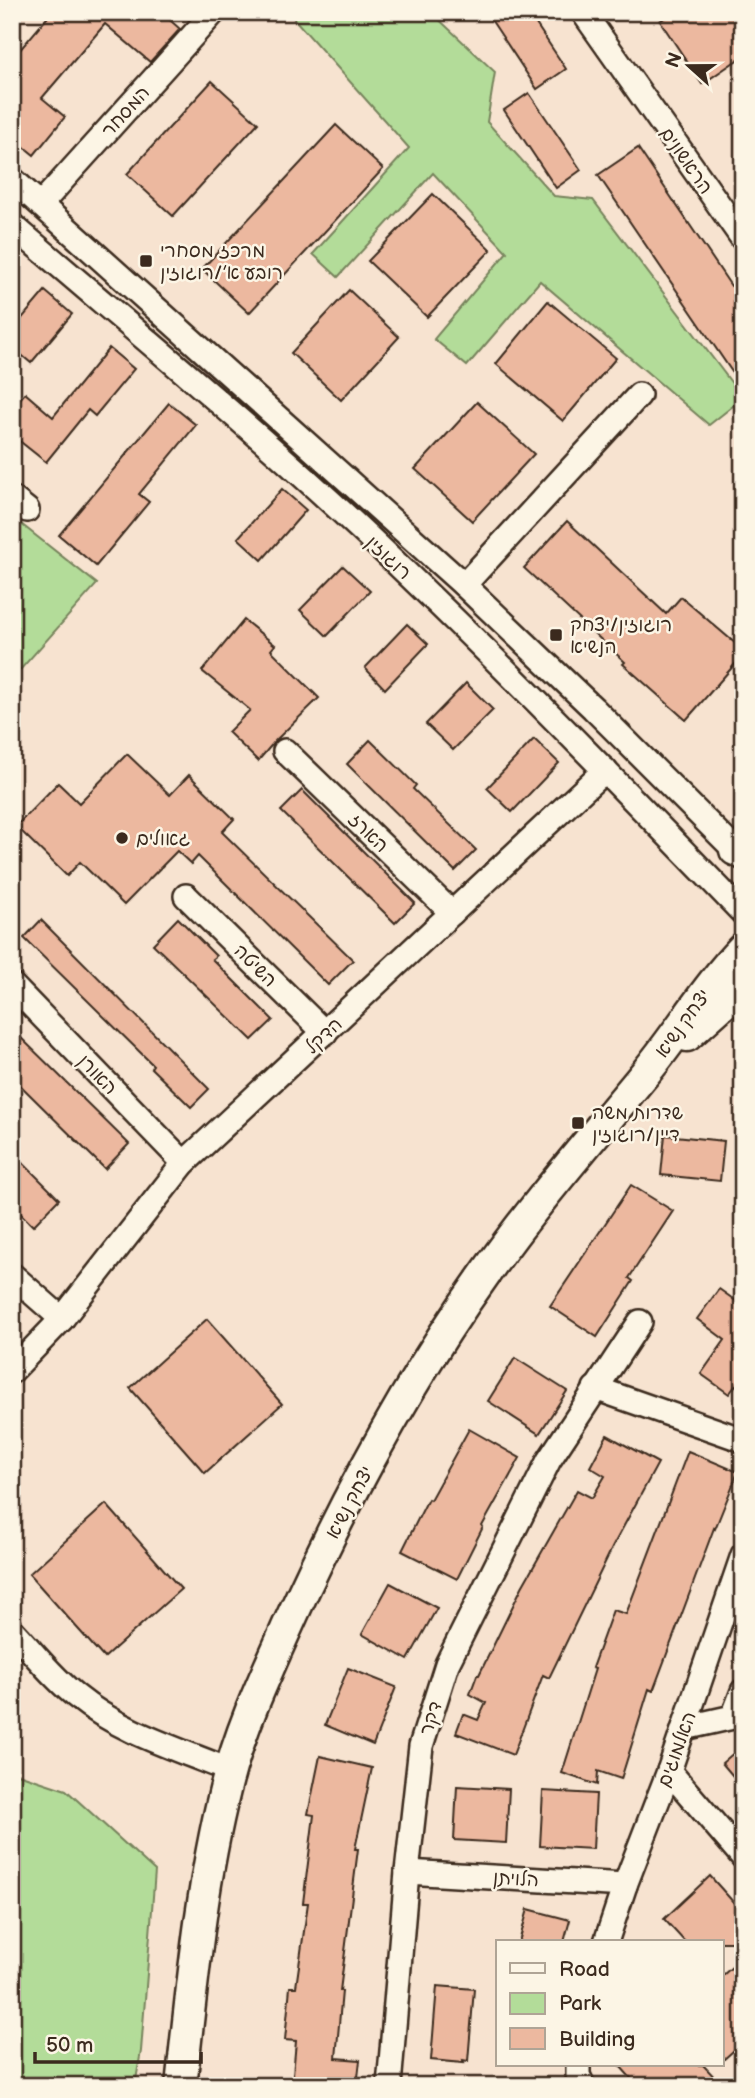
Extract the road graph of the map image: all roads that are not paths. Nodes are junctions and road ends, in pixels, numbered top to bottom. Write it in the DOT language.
graph roads {
  1 [pos="583,12"];
  2 [pos="208,14"];
  3 [pos="12,179"];
  4 [pos="41,204"];
  5 [pos="12,225"];
  6 [pos="743,239"];
  7 [pos="639,395"];
  8 [pos="464,585"];
  9 [pos="285,751"];
  10 [pos="605,770"];
  11 [pos="740,854"];
  12 [pos="187,897"];
  13 [pos="452,913"];
  14 [pos="743,913"];
  15 [pos="743,948"];
  16 [pos="12,985"];
  17 [pos="743,986"];
  18 [pos="325,1033"];
  19 [pos="650,1068"];
  20 [pos="184,1163"];
  21 [pos="12,1275"];
  22 [pos="62,1319"];
  23 [pos="640,1322"];
  24 [pos="12,1371"];
  25 [pos="595,1388"];
  26 [pos="743,1440"];
  27 [pos="743,1555"];
  28 [pos="738,1588"];
  29 [pos="12,1630"];
  30 [pos="743,1691"];
  31 [pos="684,1728"];
  32 [pos="669,1770"];
  33 [pos="231,1771"];
  34 [pos="743,1857"];
  35 [pos="407,1872"];
  36 [pos="625,1885"];
  37 [pos="607,1940"];
  38 [pos="190,2003"];
  39 [pos="578,2066"];
  40 [pos="181,2086"];
  41 [pos="194,2086"];
  42 [pos="388,2086"];
  43 [pos="583,2086"];
  1 -- 6 [label="street, הראשונים"];
  2 -- 4 [label="street, המסחר"];
  3 -- 4 [label="street, רוגוזין"];
  4 -- 8 [label="street, רוגוזין"];
  5 -- 10 [label="street, רוגוזין"];
  7 -- 8 [label="street"];
  8 -- 11 [label="street, רוגוזין"];
  9 -- 13 [label="street, הארז"];
  10 -- 13 [label="street, הדקל"];
  10 -- 14 [label="street, רוגוזין"];
  12 -- 18 [label="street, השיטה"];
  13 -- 18 [label="street, הדקל"];
  15 -- 19 [label="main road, יצחק נשיא"];
  16 -- 20 [label="street, האורן"];
  17 -- 19 [label="main road, יצחק נשיא"];
  18 -- 20 [label="street, הדקל"];
  19 -- 33 [label="main road, יצחק נשיא"];
  20 -- 22 [label="street, הדקל"];
  21 -- 22 [label="street"];
  22 -- 24 [label="street, הדקל"];
  23 -- 25 [label="street, דקר"];
  25 -- 26 [label="street"];
  25 -- 35 [label="street, דקר"];
  27 -- 28 [label="street, האלמוגים"];
  28 -- 31 [label="street, האלמוגים"];
  29 -- 33 [label="street"];
  30 -- 31 [label="street"];
  31 -- 32 [label="street, האלמוגים"];
  32 -- 34 [label="street"];
  32 -- 36 [label="street, האלמוגים"];
  33 -- 38 [label="main road, יצחק נשיא"];
  35 -- 36 [label="street, הלויתן"];
  35 -- 42 [label="street, דקר"];
  36 -- 37 [label="street, האלמוגים"];
  38 -- 40 [label="main road, יצחק נשיא"];
  38 -- 41 [label="main road, יצחק נשיא"];
  39 -- 43 [label="street"];
}
